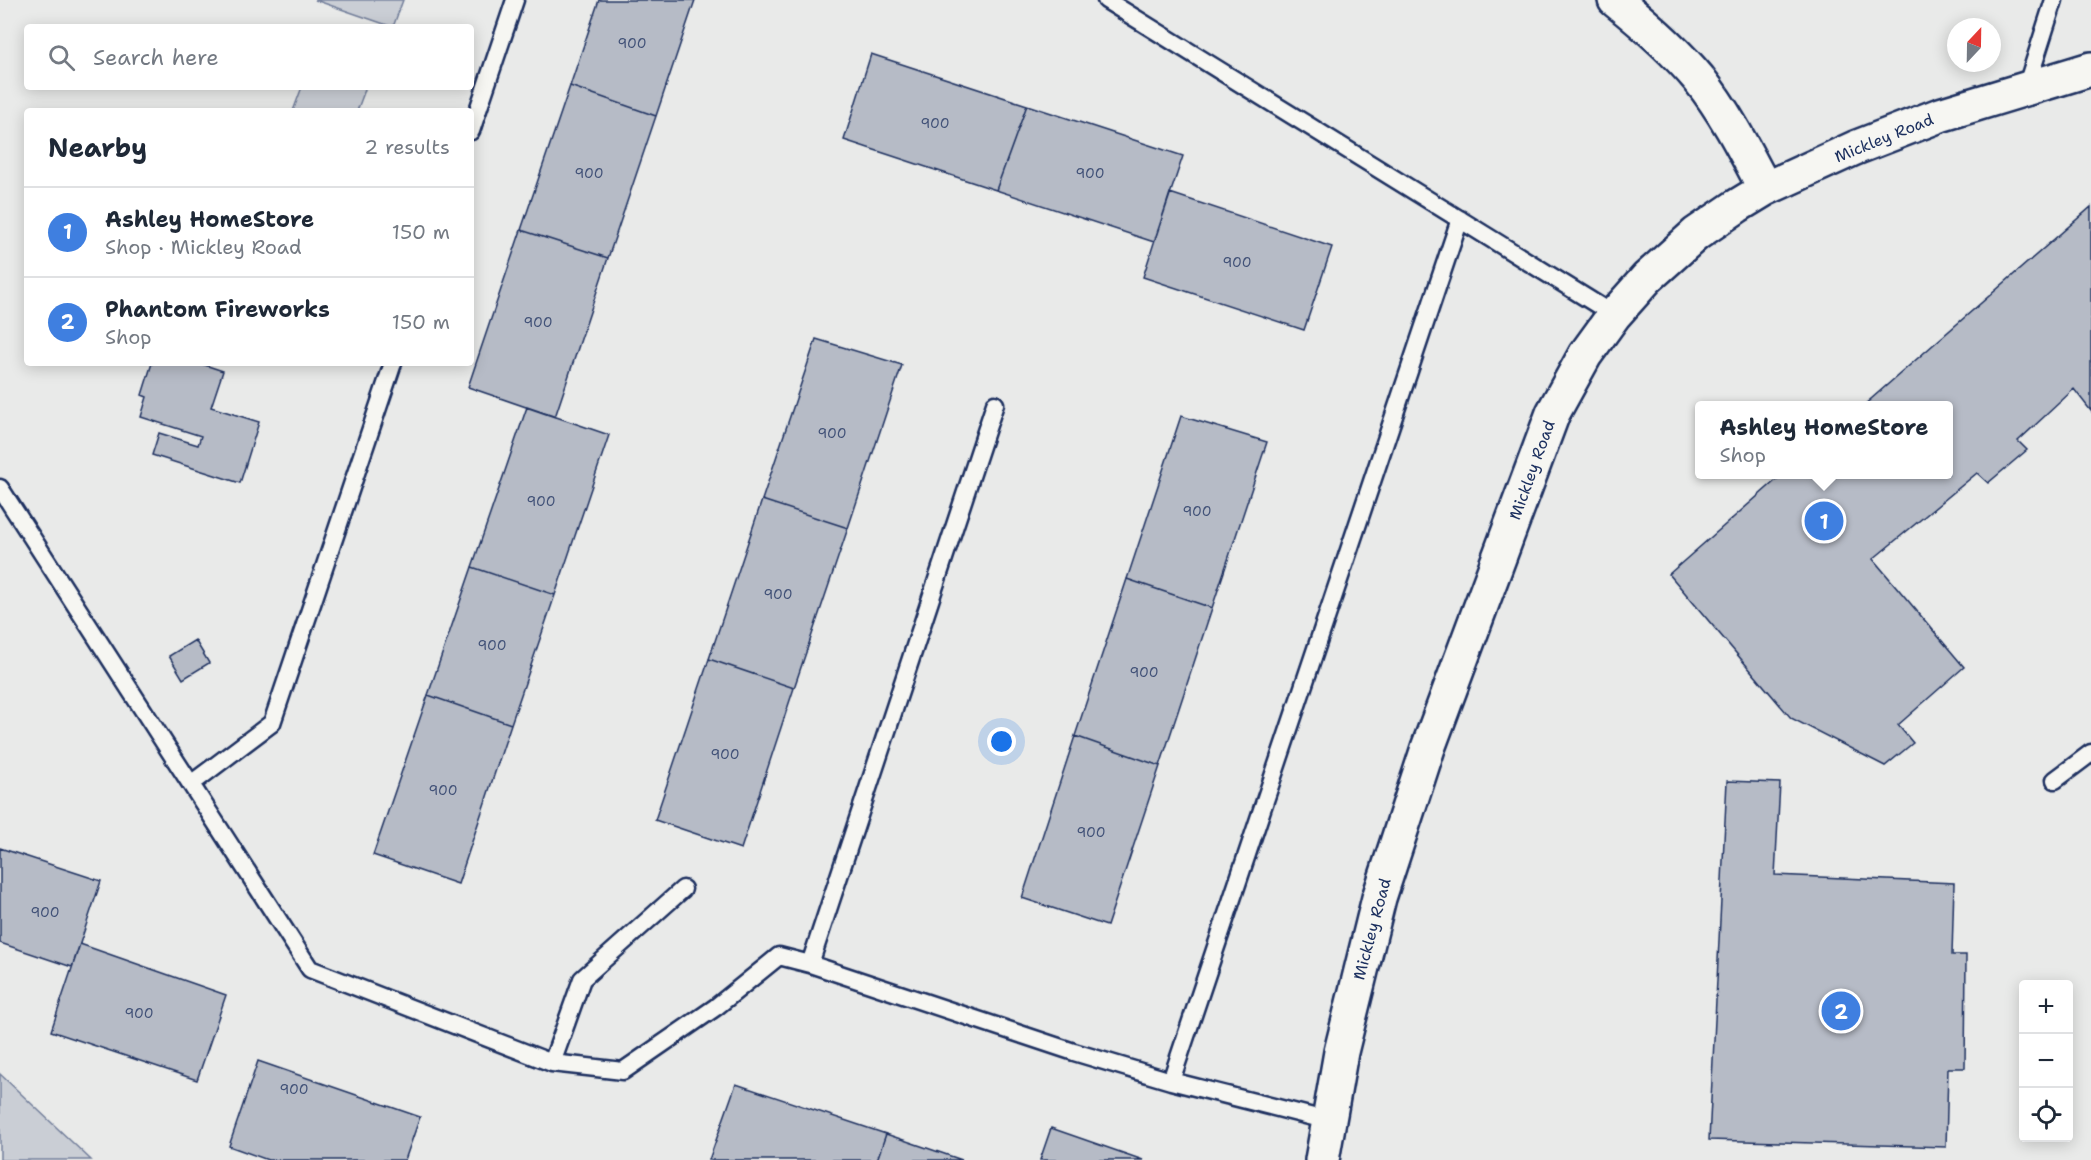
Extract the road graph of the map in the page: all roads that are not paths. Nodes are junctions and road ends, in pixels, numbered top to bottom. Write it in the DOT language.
graph roads {
  1 [pos="515,0"];
  2 [pos="1107,0"];
  3 [pos="1615,0"];
  4 [pos="2054,0"];
  5 [pos="2091,69"];
  6 [pos="2026,88"];
  7 [pos="474,122"];
  8 [pos="1766,189"];
  9 [pos="1460,219"];
  10 [pos="1614,315"];
  11 [pos="392,366"];
  12 [pos="995,404"];
  13 [pos="0,488"];
  14 [pos="2091,753"];
  15 [pos="2055,780"];
  16 [pos="191,784"];
  17 [pos="682,889"];
  18 [pos="810,964"];
  19 [pos="552,1063"];
  20 [pos="1171,1081"];
  21 [pos="1329,1121"];
  22 [pos="1322,1160"];
  1 -- 7 [label="lane"];
  2 -- 9 [label="lane"];
  3 -- 8 [label="street"];
  4 -- 6 [label="lane"];
  5 -- 6 [label="street, Mickley Road"];
  6 -- 8 [label="street, Mickley Road"];
  8 -- 10 [label="street, Mickley Road"];
  9 -- 10 [label="lane"];
  9 -- 20 [label="lane"];
  10 -- 21 [label="street, Mickley Road"];
  11 -- 16 [label="lane"];
  12 -- 18 [label="lane"];
  13 -- 16 [label="lane"];
  14 -- 15 [label="lane"];
  16 -- 19 [label="lane"];
  17 -- 19 [label="lane"];
  18 -- 19 [label="lane"];
  18 -- 20 [label="lane"];
  20 -- 21 [label="lane"];
  21 -- 22 [label="street, Mickley Road"];
}
